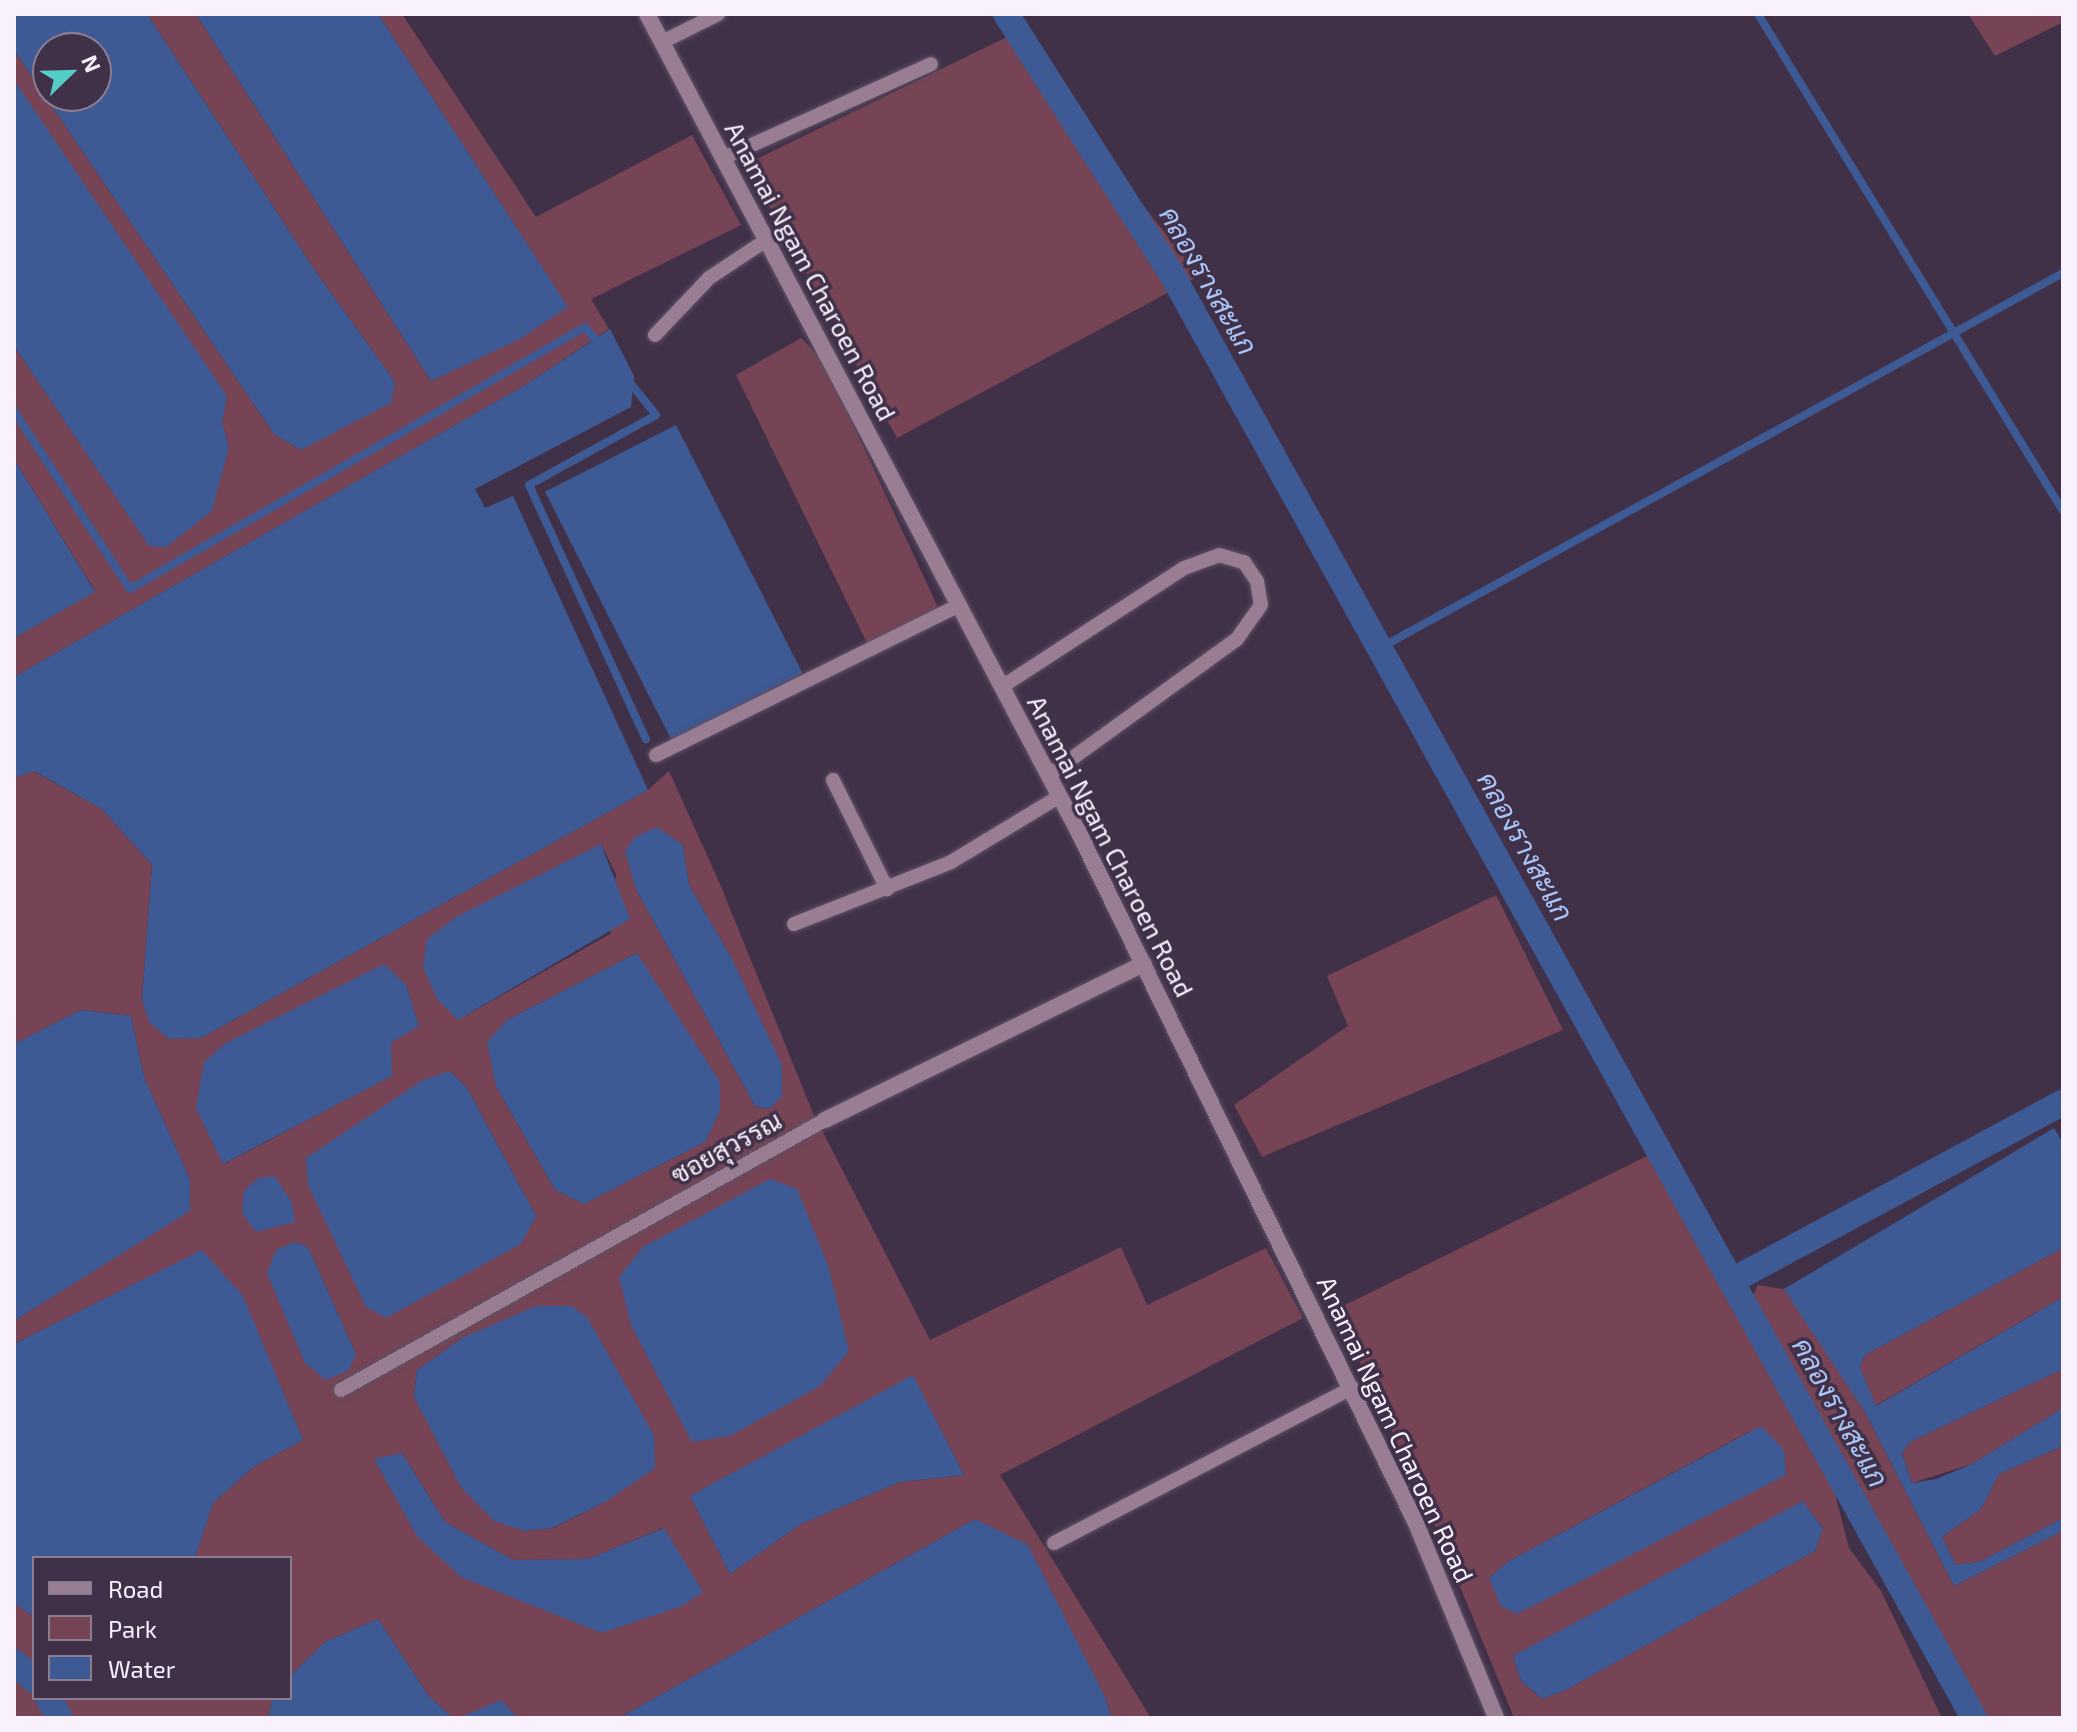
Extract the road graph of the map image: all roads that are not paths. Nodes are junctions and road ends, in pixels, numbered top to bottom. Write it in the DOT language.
graph roads {
  1 [pos="647,14"];
  2 [pos="718,14"];
  3 [pos="662,42"];
  4 [pos="931,64"];
  5 [pos="723,158"];
  6 [pos="768,239"];
  7 [pos="655,335"];
  8 [pos="960,605"];
  9 [pos="1003,686"];
  10 [pos="656,755"];
  11 [pos="1049,775"];
  12 [pos="833,780"];
  13 [pos="1060,796"];
  14 [pos="887,889"];
  15 [pos="794,924"];
  16 [pos="1144,964"];
  17 [pos="825,1120"];
  18 [pos="1352,1388"];
  19 [pos="341,1390"];
  20 [pos="1054,1543"];
  21 [pos="1496,1718"];
  1 -- 3 [label="street, Anamai Ngam Charoen Road"];
  2 -- 3 [label="lane"];
  3 -- 5 [label="street, Anamai Ngam Charoen Road"];
  4 -- 5 [label="lane"];
  5 -- 6 [label="street, Anamai Ngam Charoen Road"];
  6 -- 7 [label="lane"];
  6 -- 8 [label="street, Anamai Ngam Charoen Road"];
  8 -- 9 [label="street, Anamai Ngam Charoen Road"];
  8 -- 10 [label="lane"];
  9 -- 11 [label="street, Anamai Ngam Charoen Road"];
  9 -- 11 [label="lane"];
  11 -- 13 [label="street, Anamai Ngam Charoen Road"];
  12 -- 14 [label="lane"];
  13 -- 14 [label="lane"];
  13 -- 16 [label="street, Anamai Ngam Charoen Road"];
  14 -- 15 [label="lane"];
  16 -- 17 [label="street, ซอยสุวรรณ"];
  16 -- 18 [label="street, Anamai Ngam Charoen Road"];
  17 -- 19 [label="lane, ซอยสุวรรณ"];
  18 -- 20 [label="lane"];
  18 -- 21 [label="street, Anamai Ngam Charoen Road"];
}
